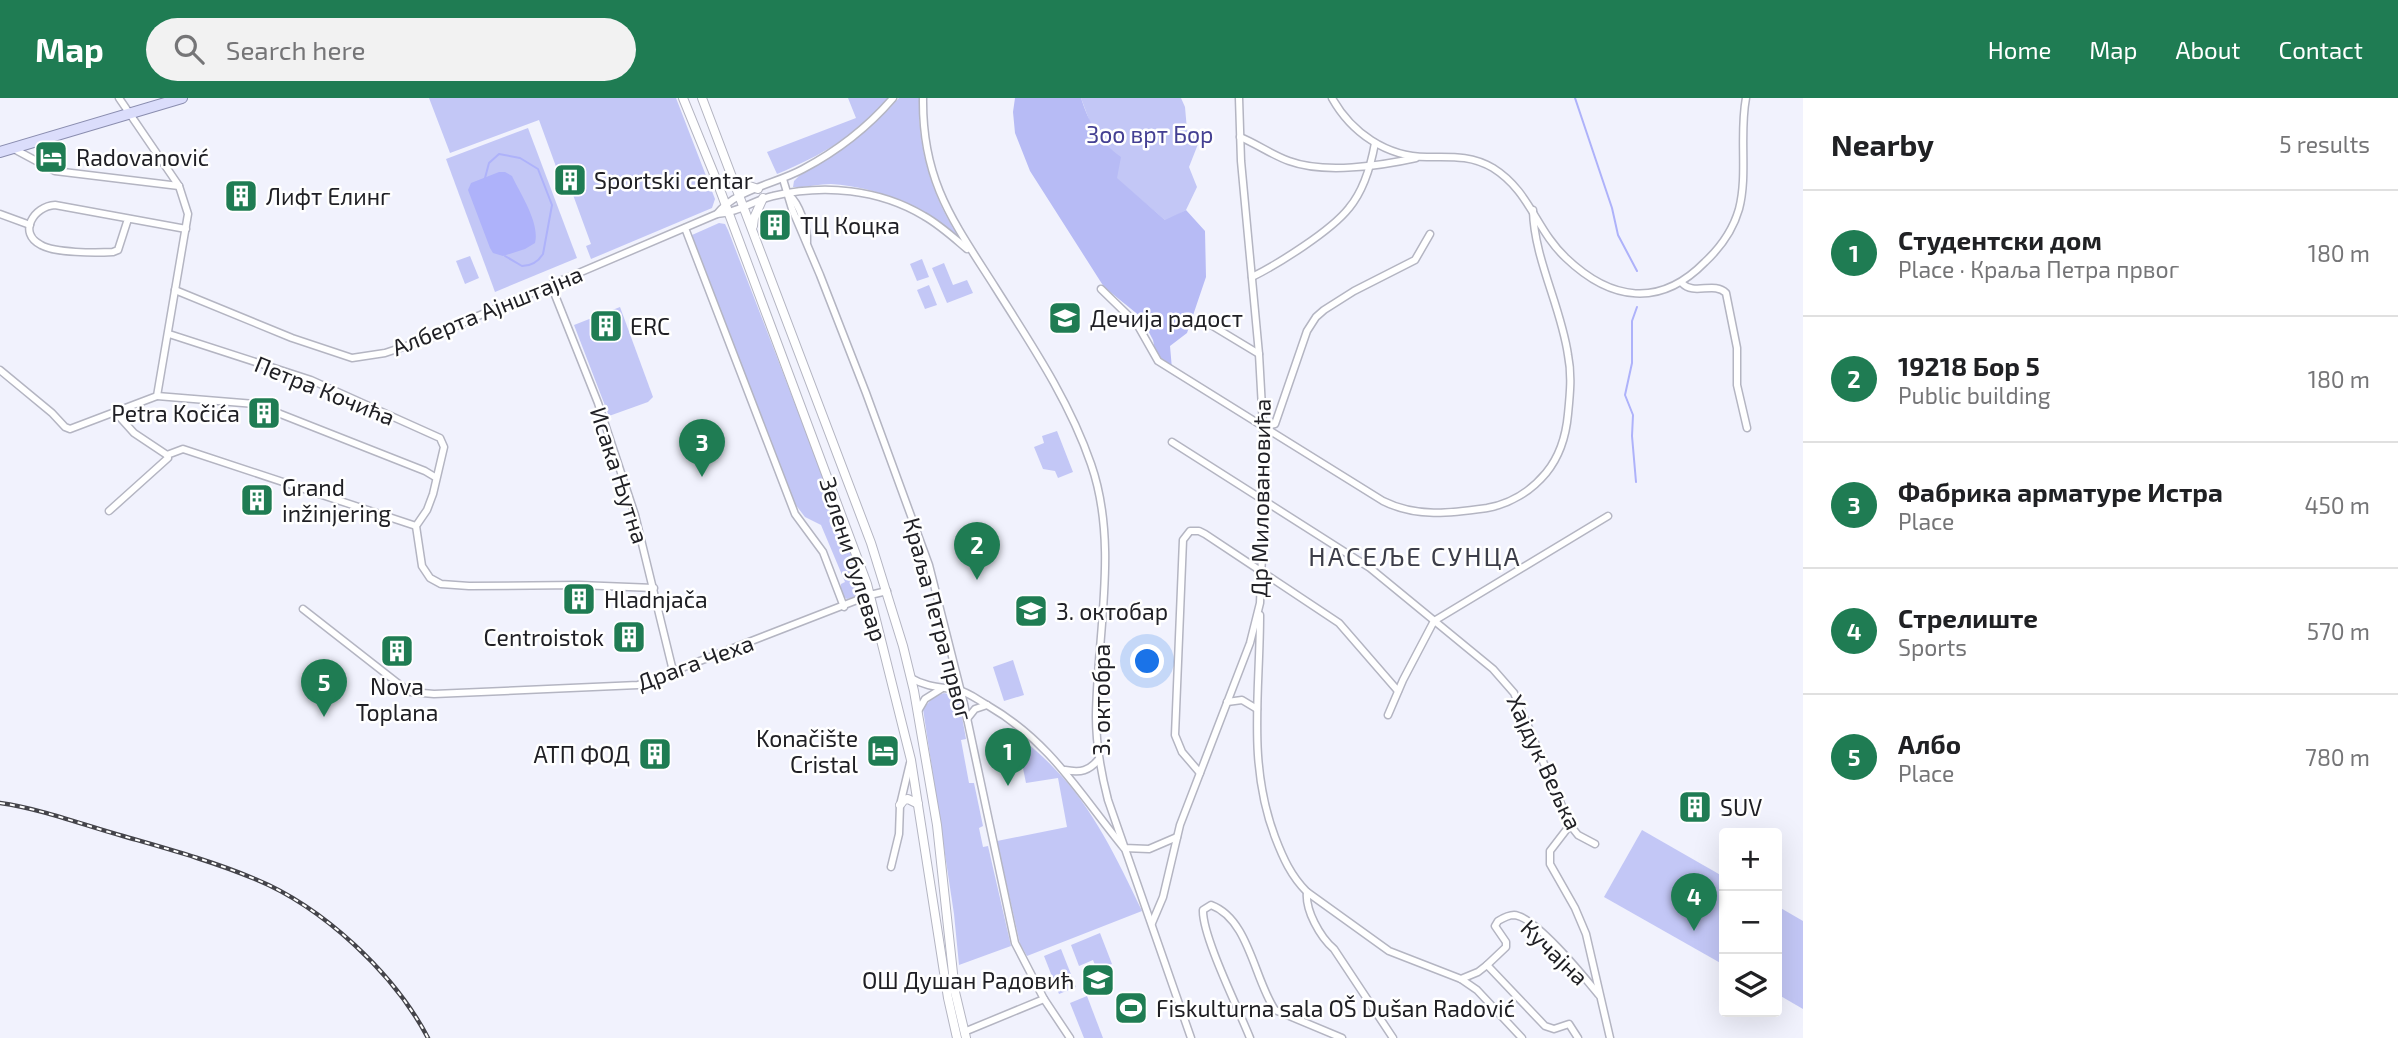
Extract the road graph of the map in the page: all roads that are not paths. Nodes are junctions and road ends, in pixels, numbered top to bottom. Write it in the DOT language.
graph roads {
  1 [pos="119,98"];
  2 [pos="182,98"];
  3 [pos="683,98"];
  4 [pos="702,98"];
  5 [pos="893,98"];
  6 [pos="923,98"];
  7 [pos="1238,98"];
  8 [pos="1332,98"];
  9 [pos="1746,98"];
  10 [pos="129,113"];
  11 [pos="1240,137"];
  12 [pos="1375,143"];
  13 [pos="14,149"];
  14 [pos="1,152"];
  15 [pos="1423,157"];
  16 [pos="1370,165"];
  17 [pos="783,179"];
  18 [pos="735,181"];
  19 [pos="178,186"];
  20 [pos="758,189"];
  21 [pos="805,191"];
  22 [pos="789,194"];
  23 [pos="741,196"];
  24 [pos="763,198"];
  25 [pos="745,206"];
  26 [pos="727,209"];
  27 [pos="1533,209"];
  28 [pos="799,212"];
  29 [pos="0,214"];
  30 [pos="128,219"];
  31 [pos="30,225"];
  32 [pos="685,228"];
  33 [pos="186,229"];
  34 [pos="753,229"];
  35 [pos="1430,234"];
  36 [pos="807,242"];
  37 [pos="972,252"];
  38 [pos="1252,278"];
  39 [pos="1682,283"];
  40 [pos="551,285"];
  41 [pos="1101,289"];
  42 [pos="175,290"];
  43 [pos="1206,323"];
  44 [pos="169,334"];
  45 [pos="1259,354"];
  46 [pos="0,370"];
  47 [pos="157,396"];
  48 [pos="116,413"];
  49 [pos="1263,426"];
  50 [pos="1747,428"];
  51 [pos="1172,442"];
  52 [pos="167,455"];
  53 [pos="435,477"];
  54 [pos="1264,500"];
  55 [pos="109,511"];
  56 [pos="1608,516"];
  57 [pos="416,526"];
  58 [pos="1262,571"];
  59 [pos="654,588"];
  60 [pos="887,591"];
  61 [pos="870,596"];
  62 [pos="1260,603"];
  63 [pos="844,607"];
  64 [pos="303,609"];
  65 [pos="1434,621"];
  66 [pos="673,671"];
  67 [pos="911,678"];
  68 [pos="941,689"];
  69 [pos="961,690"];
  70 [pos="1398,691"];
  71 [pos="1227,702"];
  72 [pos="987,705"];
  73 [pos="1257,709"];
  74 [pos="918,711"];
  75 [pos="1388,715"];
  76 [pos="967,719"];
  77 [pos="911,760"];
  78 [pos="1100,760"];
  79 [pos="1065,770"];
  80 [pos="1200,773"];
  81 [pos="918,804"];
  82 [pos="900,805"];
  83 [pos="1570,825"];
  84 [pos="1177,837"];
  85 [pos="1595,844"];
  86 [pos="1124,848"];
  87 [pos="891,867"];
  88 [pos="1307,892"];
  89 [pos="1152,923"];
  90 [pos="1487,965"];
  91 [pos="1461,979"];
  92 [pos="1601,997"];
  93 [pos="1044,999"];
  94 [pos="962,1036"];
  95 [pos="1070,1038"];
  96 [pos="1191,1038"];
  97 [pos="1250,1038"];
  98 [pos="1342,1038"];
  99 [pos="1393,1038"];
  100 [pos="1522,1038"];
  101 [pos="1578,1038"];
  102 [pos="1610,1038"];
  1 -- 10 [label="street"];
  2 -- 10 [label="main road"];
  3 -- 26 [label="street, Зелени булевар"];
  4 -- 18 [label="street, Зелени булевар"];
  5 -- 17 [label="street"];
  6 -- 37 [label="street, 3. октобра"];
  7 -- 11 [label="street, Др Миловановића"];
  8 -- 12 [label="street"];
  9 -- 39 [label="street"];
  10 -- 13 [label="main road"];
  10 -- 19 [label="street"];
  11 -- 16 [label="street"];
  11 -- 38 [label="street, Др Миловановића"];
  12 -- 15 [label="street"];
  12 -- 16 [label="street"];
  13 -- 14 [label="main road"];
  13 -- 19 [label="street"];
  15 -- 16 [label="street"];
  15 -- 27 [label="street"];
  16 -- 38 [label="street"];
  17 -- 20 [label="street"];
  17 -- 22 [label="street, Краља Петра првог"];
  18 -- 20 [label="street"];
  18 -- 23 [label="street, Зелени булевар"];
  19 -- 33 [label="street"];
  20 -- 23 [label="street"];
  21 -- 22 [label="street"];
  21 -- 28 [label="street"];
  21 -- 37 [label="street"];
  22 -- 24 [label="street"];
  22 -- 28 [label="street, Краља Петра првог"];
  22 -- 36 [label="street, Краља Петра првог"];
  23 -- 25 [label="street, Зелени булевар"];
  23 -- 26 [label="street"];
  24 -- 25 [label="street"];
  24 -- 34 [label="street"];
  25 -- 26 [label="street"];
  25 -- 34 [label="street, Зелени булевар"];
  26 -- 32 [label="street, Алберта Ајнштајна"];
  26 -- 61 [label="street, Зелени булевар"];
  27 -- 39 [label="street"];
  27 -- 49 [label="street"];
  28 -- 36 [label="street, Краља Петра првог"];
  29 -- 31 [label="street"];
  30 -- 31 [label="street"];
  30 -- 31 [label="street"];
  30 -- 33 [label="street"];
  32 -- 40 [label="street, Алберта Ајнштајна"];
  32 -- 63 [label="street"];
  33 -- 42 [label="street"];
  34 -- 60 [label="street, Зелени булевар"];
  35 -- 49 [label="street"];
  36 -- 69 [label="street, Краља Петра првог"];
  37 -- 78 [label="street, 3. октобра"];
  38 -- 45 [label="street, Др Миловановића"];
  39 -- 50 [label="street"];
  40 -- 42 [label="street, Алберта Ајнштајна"];
  40 -- 59 [label="street, Исака Њутна"];
  41 -- 49 [label="street"];
  42 -- 44 [label="street"];
  43 -- 45 [label="street"];
  44 -- 47 [label="street"];
  44 -- 53 [label="street, Петра Кочића"];
  45 -- 49 [label="street, Др Миловановића"];
  46 -- 48 [label="street"];
  47 -- 48 [label="street"];
  47 -- 53 [label="street"];
  48 -- 52 [label="street"];
  49 -- 54 [label="street, Др Миловановића"];
  51 -- 54 [label="street, Хајдук Вељка"];
  52 -- 55 [label="street"];
  52 -- 57 [label="street"];
  53 -- 57 [label="street"];
  54 -- 58 [label="street, Др Миловановића"];
  54 -- 65 [label="street, Хајдук Вељка"];
  56 -- 65 [label="street"];
  57 -- 59 [label="street"];
  58 -- 62 [label="street, Др Миловановића"];
  58 -- 70 [label="street"];
  58 -- 80 [label="street"];
  59 -- 66 [label="street, Исака Њутна"];
  60 -- 61 [label="street, Драга Чеха"];
  60 -- 67 [label="street, Зелени булевар"];
  61 -- 63 [label="street, Драга Чеха"];
  61 -- 77 [label="street, Зелени булевар"];
  62 -- 71 [label="street, Др Миловановића"];
  62 -- 73 [label="street"];
  63 -- 66 [label="street, Драга Чеха"];
  64 -- 66 [label="street, Драга Чеха"];
  65 -- 70 [label="street"];
  65 -- 83 [label="street, Хајдук Вељка"];
  67 -- 68 [label="street"];
  67 -- 74 [label="street, Зелени булевар"];
  68 -- 69 [label="street"];
  68 -- 74 [label="street"];
  69 -- 72 [label="street"];
  69 -- 76 [label="street, Краља Петра првог"];
  70 -- 75 [label="street"];
  71 -- 73 [label="street"];
  71 -- 80 [label="street, Др Миловановића"];
  72 -- 76 [label="street"];
  72 -- 79 [label="street"];
  73 -- 88 [label="street"];
  74 -- 94 [label="street, Зелени булевар"];
  76 -- 93 [label="street, Краља Петра првог"];
  77 -- 81 [label="street, Зелени булевар"];
  77 -- 82 [label="street"];
  78 -- 79 [label="street"];
  78 -- 86 [label="street, 3. октобра"];
  79 -- 86 [label="street"];
  80 -- 84 [label="street, Др Миловановића"];
  81 -- 82 [label="street"];
  81 -- 94 [label="street, Зелени булевар"];
  82 -- 87 [label="street"];
  83 -- 85 [label="street, Хајдук Вељка"];
  83 -- 92 [label="street"];
  84 -- 86 [label="street"];
  84 -- 89 [label="street, Др Миловановића"];
  86 -- 89 [label="street, 3. октобра"];
  88 -- 91 [label="street"];
  88 -- 99 [label="street"];
  89 -- 96 [label="street, 3. октобра"];
  90 -- 91 [label="street"];
  90 -- 92 [label="street, Кучајна"];
  90 -- 101 [label="street"];
  91 -- 100 [label="street"];
  92 -- 102 [label="street, Кучајна"];
  93 -- 94 [label="street"];
  93 -- 95 [label="street, Краља Петра првог"];
  97 -- 98 [label="street"];
}
